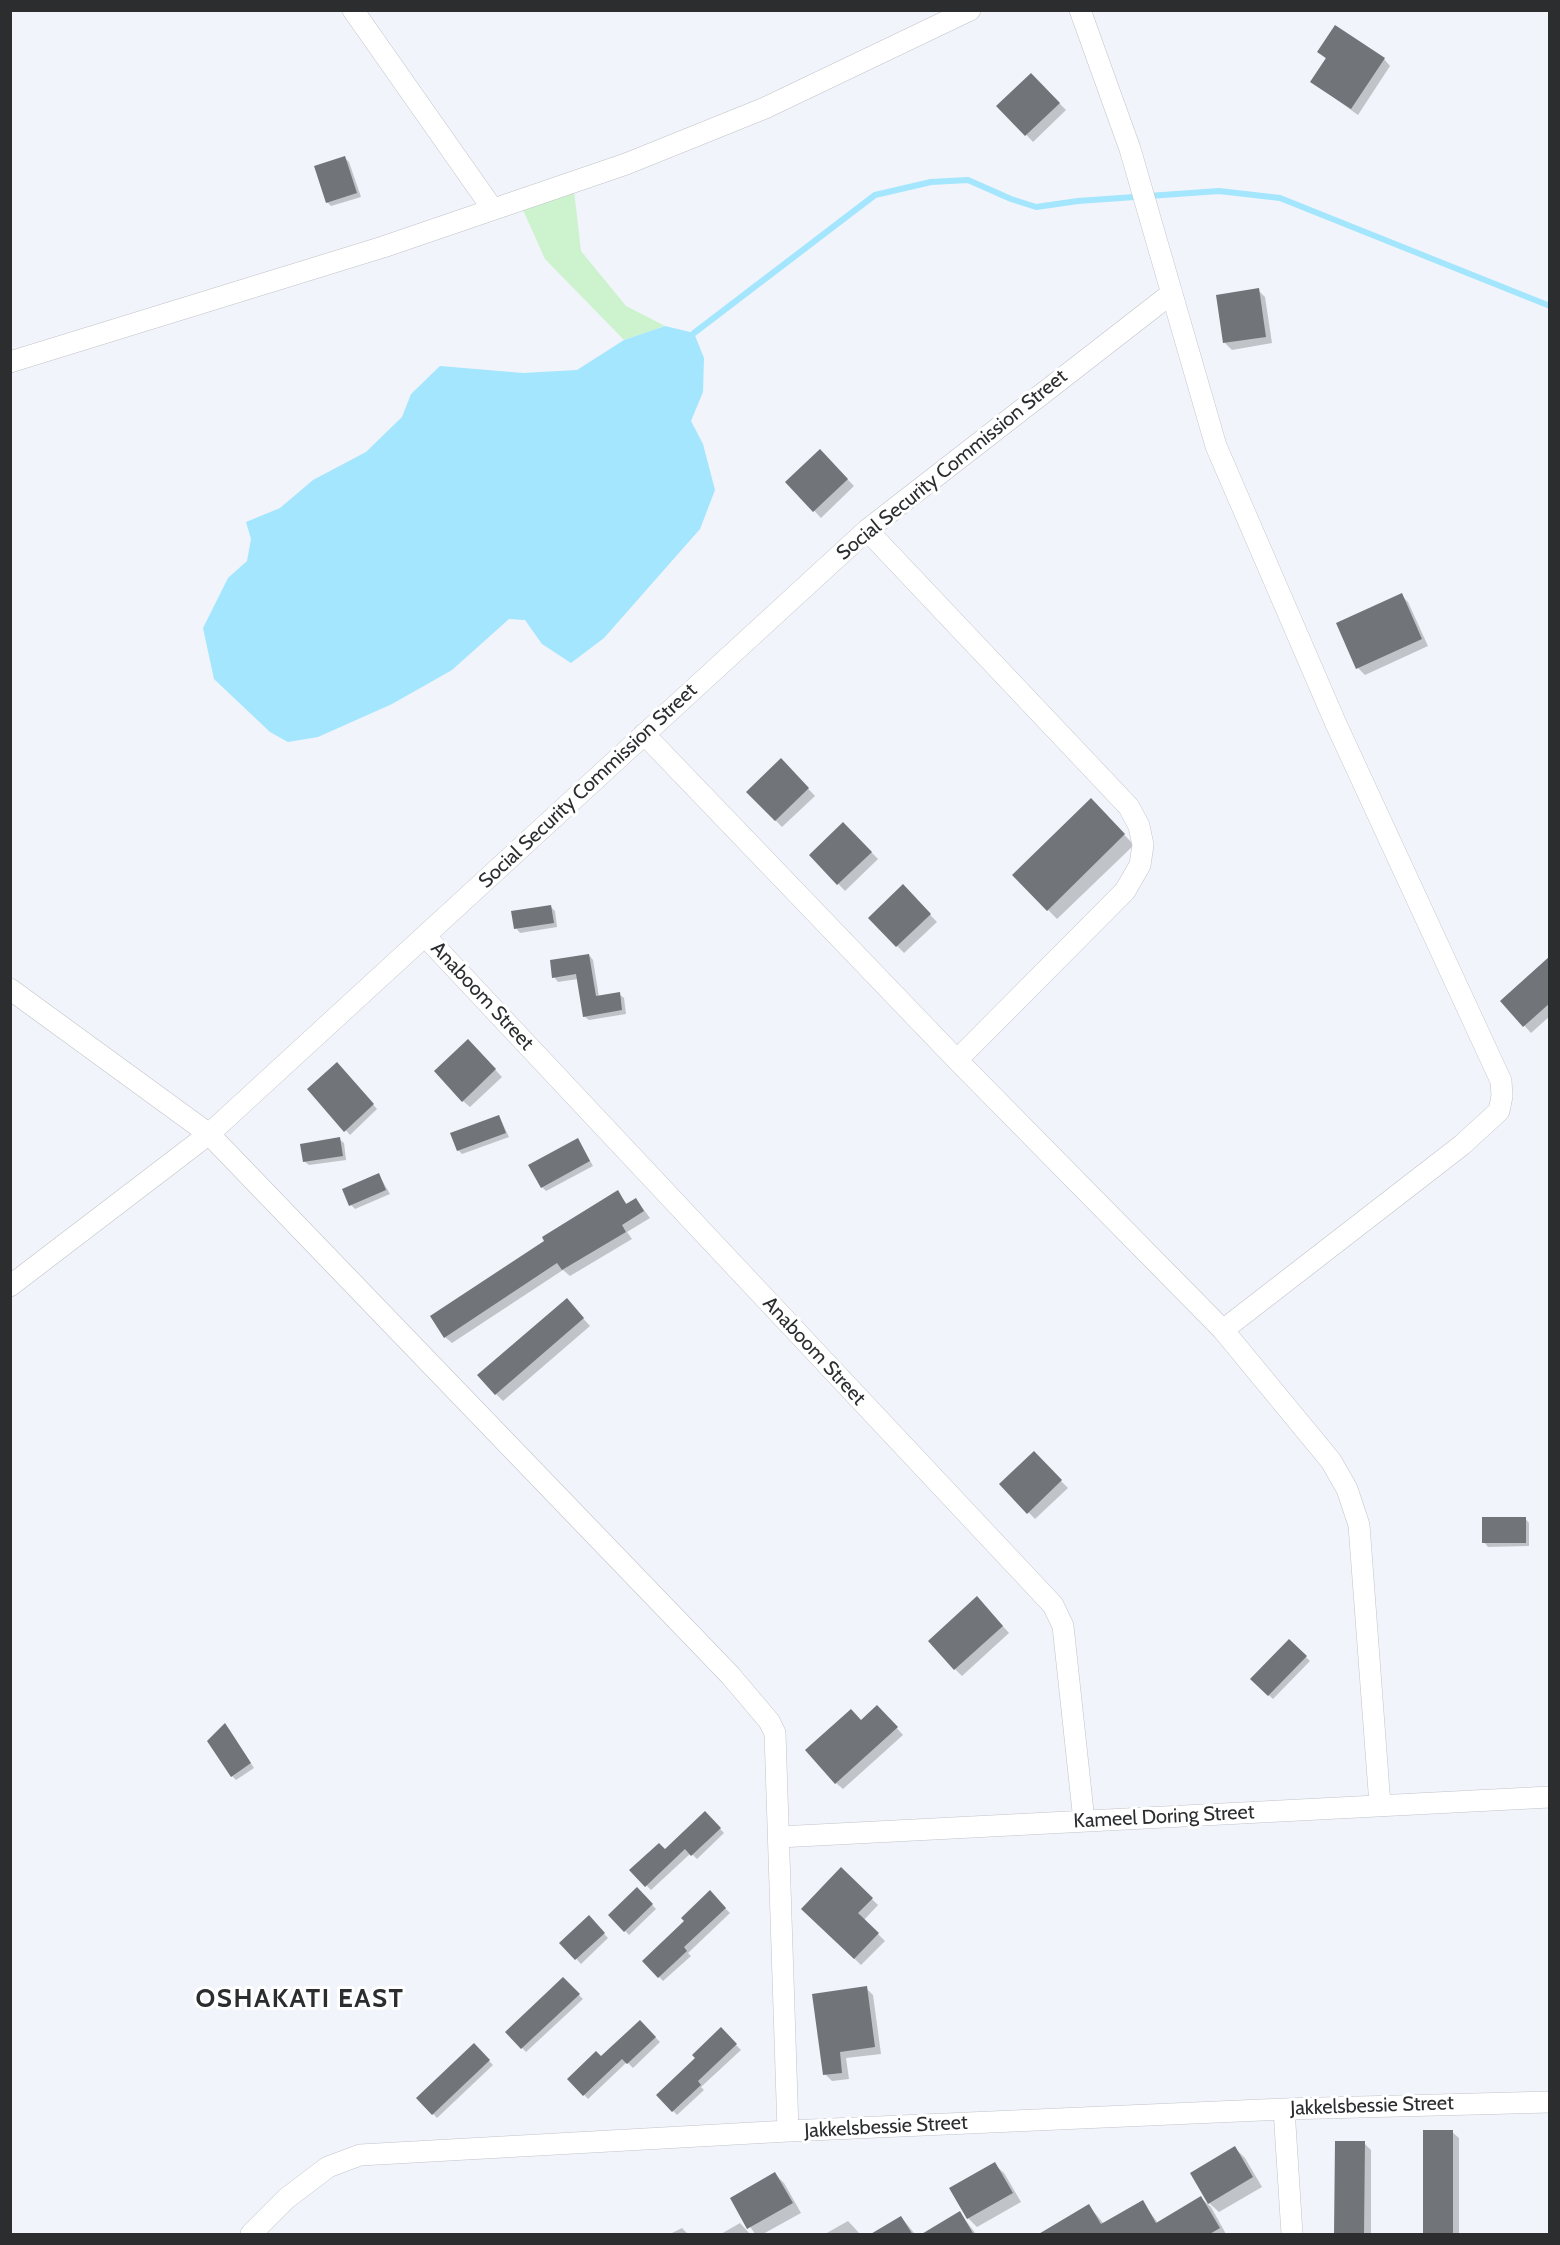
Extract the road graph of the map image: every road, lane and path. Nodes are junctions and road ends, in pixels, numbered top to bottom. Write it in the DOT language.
graph roads {
  1 [pos="353,10"];
  2 [pos="970,10"];
  3 [pos="1080,10"];
  4 [pos="492,208"];
  5 [pos="1172,293"];
  6 [pos="10,362"];
  7 [pos="867,530"];
  8 [pos="644,734"];
  9 [pos="425,936"];
  10 [pos="10,989"];
  11 [pos="957,1060"];
  12 [pos="208,1134"];
  13 [pos="10,1286"];
  14 [pos="1223,1330"];
  15 [pos="1550,1797"];
  16 [pos="1380,1806"];
  17 [pos="1084,1821"];
  18 [pos="779,1837"];
  19 [pos="1550,2102"];
  20 [pos="1284,2109"];
  21 [pos="788,2131"];
  22 [pos="251,2235"];
  23 [pos="1292,2235"];
  1 -- 4 [label="street"];
  2 -- 4 [label="street"];
  3 -- 5 [label="street"];
  4 -- 6 [label="street"];
  5 -- 7 [label="street, Social Security Commission Street"];
  5 -- 14 [label="street"];
  7 -- 8 [label="street, Social Security Commission Street"];
  7 -- 11 [label="street"];
  8 -- 9 [label="street, Social Security Commission Street"];
  8 -- 11 [label="street"];
  9 -- 12 [label="street, Social Security Commission Street"];
  9 -- 17 [label="street, Anaboom Street"];
  10 -- 12 [label="street"];
  11 -- 14 [label="street"];
  12 -- 13 [label="street, Social Security Commission Street"];
  12 -- 18 [label="street"];
  14 -- 16 [label="street"];
  15 -- 16 [label="street, Kameel Doring Street"];
  16 -- 17 [label="street, Kameel Doring Street"];
  17 -- 18 [label="street, Kameel Doring Street"];
  18 -- 21 [label="street"];
  19 -- 20 [label="street, Jakkelsbessie Street"];
  20 -- 21 [label="street, Jakkelsbessie Street"];
  20 -- 23 [label="street"];
  21 -- 22 [label="street, Jakkelsbessie Street"];
}
